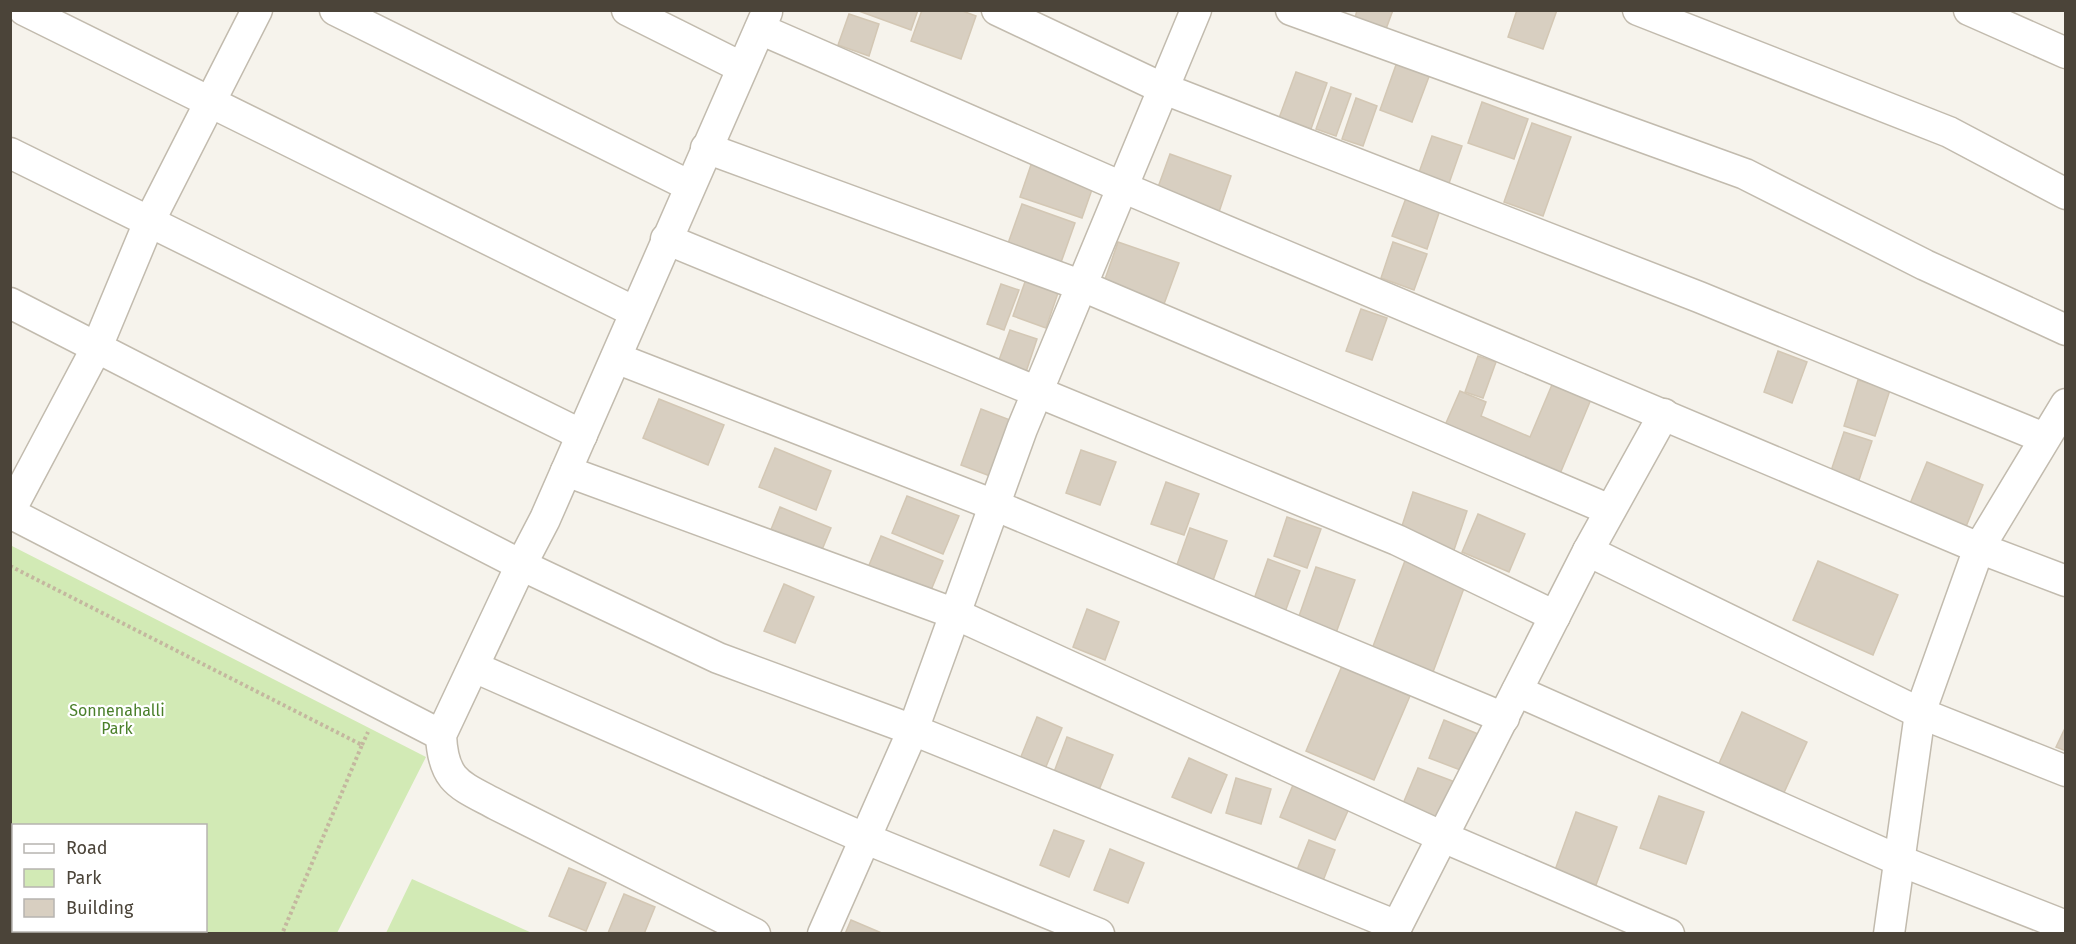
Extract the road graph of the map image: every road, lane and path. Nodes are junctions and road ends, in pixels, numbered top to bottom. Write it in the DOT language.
graph roads {
  1 [pos="24,10"];
  2 [pos="257,10"];
  3 [pos="335,10"];
  4 [pos="627,10"];
  5 [pos="997,10"];
  6 [pos="1196,10"];
  7 [pos="1291,10"];
  8 [pos="1638,10"];
  9 [pos="1969,10"];
  10 [pos="764,20"];
  11 [pos="2066,53"];
  12 [pos="741,67"];
  13 [pos="1162,87"];
  14 [pos="210,102"];
  15 [pos="706,148"];
  16 [pos="10,153"];
  17 [pos="690,186"];
  18 [pos="1122,187"];
  19 [pos="2066,194"];
  20 [pos="149,222"];
  21 [pos="666,239"];
  22 [pos="1080,285"];
  23 [pos="10,303"];
  24 [pos="635,312"];
  25 [pos="2066,330"];
  26 [pos="97,347"];
  27 [pos="616,358"];
  28 [pos="1037,393"];
  29 [pos="2066,404"];
  30 [pos="1664,414"];
  31 [pos="582,435"];
  32 [pos="2044,438"];
  33 [pos="566,471"];
  34 [pos="994,506"];
  35 [pos="1610,510"];
  36 [pos="10,512"];
  37 [pos="1979,548"];
  38 [pos="1588,551"];
  39 [pos="521,565"];
  40 [pos="10,566"];
  41 [pos="2066,581"];
  42 [pos="953,613"];
  43 [pos="1556,616"];
  44 [pos="474,667"];
  45 [pos="1517,691"];
  46 [pos="1920,713"];
  47 [pos="1504,718"];
  48 [pos="913,730"];
  49 [pos="441,735"];
  50 [pos="2066,771"];
  51 [pos="1443,837"];
  52 [pos="864,838"];
  53 [pos="1898,860"];
  54 [pos="2066,926"];
  55 [pos="1395,930"];
  56 [pos="282,933"];
  57 [pos="755,933"];
  58 [pos="823,933"];
  59 [pos="1100,933"];
  60 [pos="1669,933"];
  61 [pos="1888,933"];
  1 -- 14 [label="street"];
  2 -- 14 [label="street"];
  3 -- 17 [label="street"];
  4 -- 12 [label="street"];
  5 -- 13 [label="street"];
  6 -- 13 [label="street"];
  7 -- 25 [label="street"];
  8 -- 19 [label="street"];
  9 -- 11 [label="street"];
  10 -- 12 [label="street"];
  10 -- 18 [label="street"];
  12 -- 15 [label="street"];
  13 -- 18 [label="street"];
  13 -- 32 [label="street"];
  14 -- 20 [label="street"];
  14 -- 24 [label="street"];
  15 -- 17 [label="street"];
  15 -- 22 [label="street"];
  16 -- 20 [label="street"];
  17 -- 21 [label="street"];
  18 -- 22 [label="street"];
  18 -- 30 [label="street"];
  20 -- 26 [label="street"];
  20 -- 31 [label="street"];
  21 -- 24 [label="street"];
  21 -- 28 [label="street"];
  22 -- 28 [label="street"];
  22 -- 35 [label="street"];
  23 -- 26 [label="street"];
  24 -- 27 [label="street"];
  26 -- 36 [label="street"];
  26 -- 39 [label="street"];
  27 -- 31 [label="street"];
  27 -- 34 [label="street"];
  28 -- 34 [label="street"];
  28 -- 43 [label="street"];
  29 -- 32 [label="street"];
  30 -- 35 [label="street"];
  30 -- 37 [label="street"];
  31 -- 33 [label="street"];
  32 -- 37 [label="street"];
  33 -- 39 [label="street"];
  33 -- 42 [label="street"];
  34 -- 42 [label="street"];
  34 -- 47 [label="street"];
  35 -- 38 [label="street"];
  36 -- 49 [label="street"];
  37 -- 41 [label="street"];
  37 -- 46 [label="street"];
  38 -- 43 [label="street"];
  38 -- 46 [label="street"];
  39 -- 44 [label="street"];
  39 -- 48 [label="street"];
  40 -- 56 [label="path"];
  42 -- 48 [label="street"];
  42 -- 51 [label="street"];
  43 -- 45 [label="street"];
  44 -- 49 [label="street"];
  44 -- 52 [label="street"];
  45 -- 47 [label="street"];
  45 -- 53 [label="street"];
  46 -- 50 [label="street"];
  46 -- 53 [label="street"];
  47 -- 51 [label="street"];
  48 -- 52 [label="street"];
  48 -- 55 [label="street"];
  49 -- 57 [label="street"];
  51 -- 55 [label="street"];
  51 -- 60 [label="street"];
  52 -- 58 [label="street"];
  52 -- 59 [label="street"];
  53 -- 54 [label="street"];
  53 -- 61 [label="street"];
}
